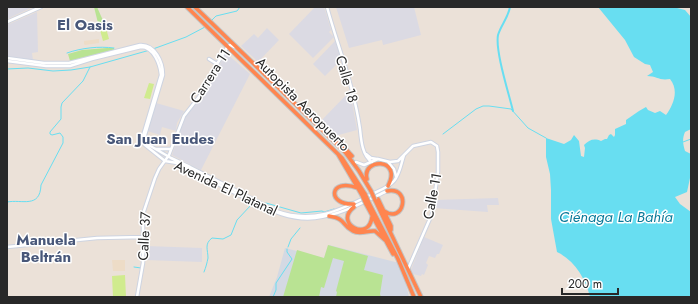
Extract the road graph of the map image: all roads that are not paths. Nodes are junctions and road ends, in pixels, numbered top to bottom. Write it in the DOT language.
graph roads {
  1 [pos="41,7"];
  2 [pos="187,7"];
  3 [pos="195,7"];
  4 [pos="327,7"];
  5 [pos="7,22"];
  6 [pos="228,46"];
  7 [pos="236,46"];
  8 [pos="154,52"];
  9 [pos="209,59"];
  10 [pos="7,60"];
  11 [pos="217,64"];
  12 [pos="335,142"];
  13 [pos="154,149"];
  14 [pos="172,149"];
  15 [pos="336,152"];
  16 [pos="364,152"];
  17 [pos="404,155"];
  18 [pos="168,157"];
  19 [pos="366,157"];
  20 [pos="378,159"];
  21 [pos="386,160"];
  22 [pos="165,161"];
  23 [pos="174,162"];
  24 [pos="356,162"];
  25 [pos="372,162"];
  26 [pos="361,164"];
  27 [pos="162,166"];
  28 [pos="397,177"];
  29 [pos="367,179"];
  30 [pos="388,186"];
  31 [pos="358,188"];
  32 [pos="372,190"];
  33 [pos="387,191"];
  34 [pos="240,194"];
  35 [pos="363,195"];
  36 [pos="376,199"];
  37 [pos="368,203"];
  38 [pos="354,205"];
  39 [pos="384,211"];
  40 [pos="372,214"];
  41 [pos="329,216"];
  42 [pos="391,233"];
  43 [pos="143,237"];
  44 [pos="385,240"];
  45 [pos="7,247"];
  46 [pos="398,259"];
  47 [pos="408,269"];
  48 [pos="137,297"];
  49 [pos="414,297"];
  50 [pos="421,297"];
  1 -- 5 [label="main road"];
  2 -- 6 [label="highway, Autopista Aeropuerto"];
  3 -- 7 [label="highway, Autopista Aeropuerto"];
  4 -- 16 [label="main road, Calle 18"];
  6 -- 7 [label="main road, Carrera 11"];
  6 -- 11 [label="main road, Carrera 11"];
  6 -- 15 [label="highway, Autopista Aeropuerto"];
  7 -- 12 [label="highway, Autopista Aeropuerto"];
  8 -- 10 [label="main road"];
  8 -- 13 [label="main road"];
  8 -- 22 [label="main road, Avenida El Platanal"];
  9 -- 11 [label="main road"];
  11 -- 14 [label="main road, Carrera 11"];
  12 -- 24 [label="highway"];
  12 -- 32 [label="highway, Autopista Aeropuerto"];
  13 -- 14 [label="main road"];
  13 -- 18 [label="main road, Avenida El Platanal"];
  14 -- 18 [label="main road, Carrera 11"];
  15 -- 31 [label="highway"];
  15 -- 35 [label="highway, Autopista Aeropuerto"];
  16 -- 19 [label="main road, Calle 18"];
  16 -- 20 [label="main road"];
  17 -- 21 [label="main road"];
  17 -- 28 [label="main road, Avenida El Platanal"];
  17 -- 47 [label="main road, Calle 11"];
  18 -- 22 [label="main road, Calle 37"];
  18 -- 34 [label="main road, Avenida El Platanal"];
  19 -- 25 [label="main road, Calle 18"];
  19 -- 26 [label="main road"];
  20 -- 21 [label="main road"];
  20 -- 25 [label="main road"];
  21 -- 28 [label="main road"];
  22 -- 23 [label="main road, Avenida El Platanal"];
  22 -- 27 [label="main road, Calle 37"];
  23 -- 27 [label="main road"];
  23 -- 34 [label="main road, Avenida El Platanal"];
  24 -- 26 [label="main road"];
  24 -- 29 [label="highway"];
  25 -- 26 [label="main road"];
  27 -- 43 [label="main road, Calle 37"];
  28 -- 30 [label="main road, Avenida El Platanal"];
  29 -- 30 [label="highway"];
  29 -- 32 [label="highway"];
  30 -- 38 [label="main road, Avenida El Platanal"];
  31 -- 35 [label="highway"];
  31 -- 38 [label="highway"];
  32 -- 36 [label="highway, Autopista Aeropuerto, bridge"];
  33 -- 38 [label="main road, Avenida El Platanal"];
  33 -- 39 [label="highway"];
  34 -- 38 [label="main road, Avenida El Platanal"];
  34 -- 41 [label="main road, Avenida El Platanal"];
  35 -- 37 [label="highway, Autopista Aeropuerto, bridge"];
  36 -- 39 [label="highway"];
  36 -- 42 [label="highway, Autopista Aeropuerto"];
  37 -- 40 [label="highway"];
  37 -- 46 [label="highway, Autopista Aeropuerto"];
  38 -- 40 [label="highway"];
  38 -- 41 [label="main road, Avenida El Platanal"];
  39 -- 42 [label="highway"];
  40 -- 44 [label="highway"];
  41 -- 44 [label="highway"];
  42 -- 47 [label="highway, Autopista Aeropuerto"];
  43 -- 45 [label="main road"];
  43 -- 48 [label="main road, Calle 37"];
  44 -- 46 [label="highway"];
  46 -- 49 [label="highway, Autopista Aeropuerto"];
  47 -- 50 [label="highway, Autopista Aeropuerto"];
}
